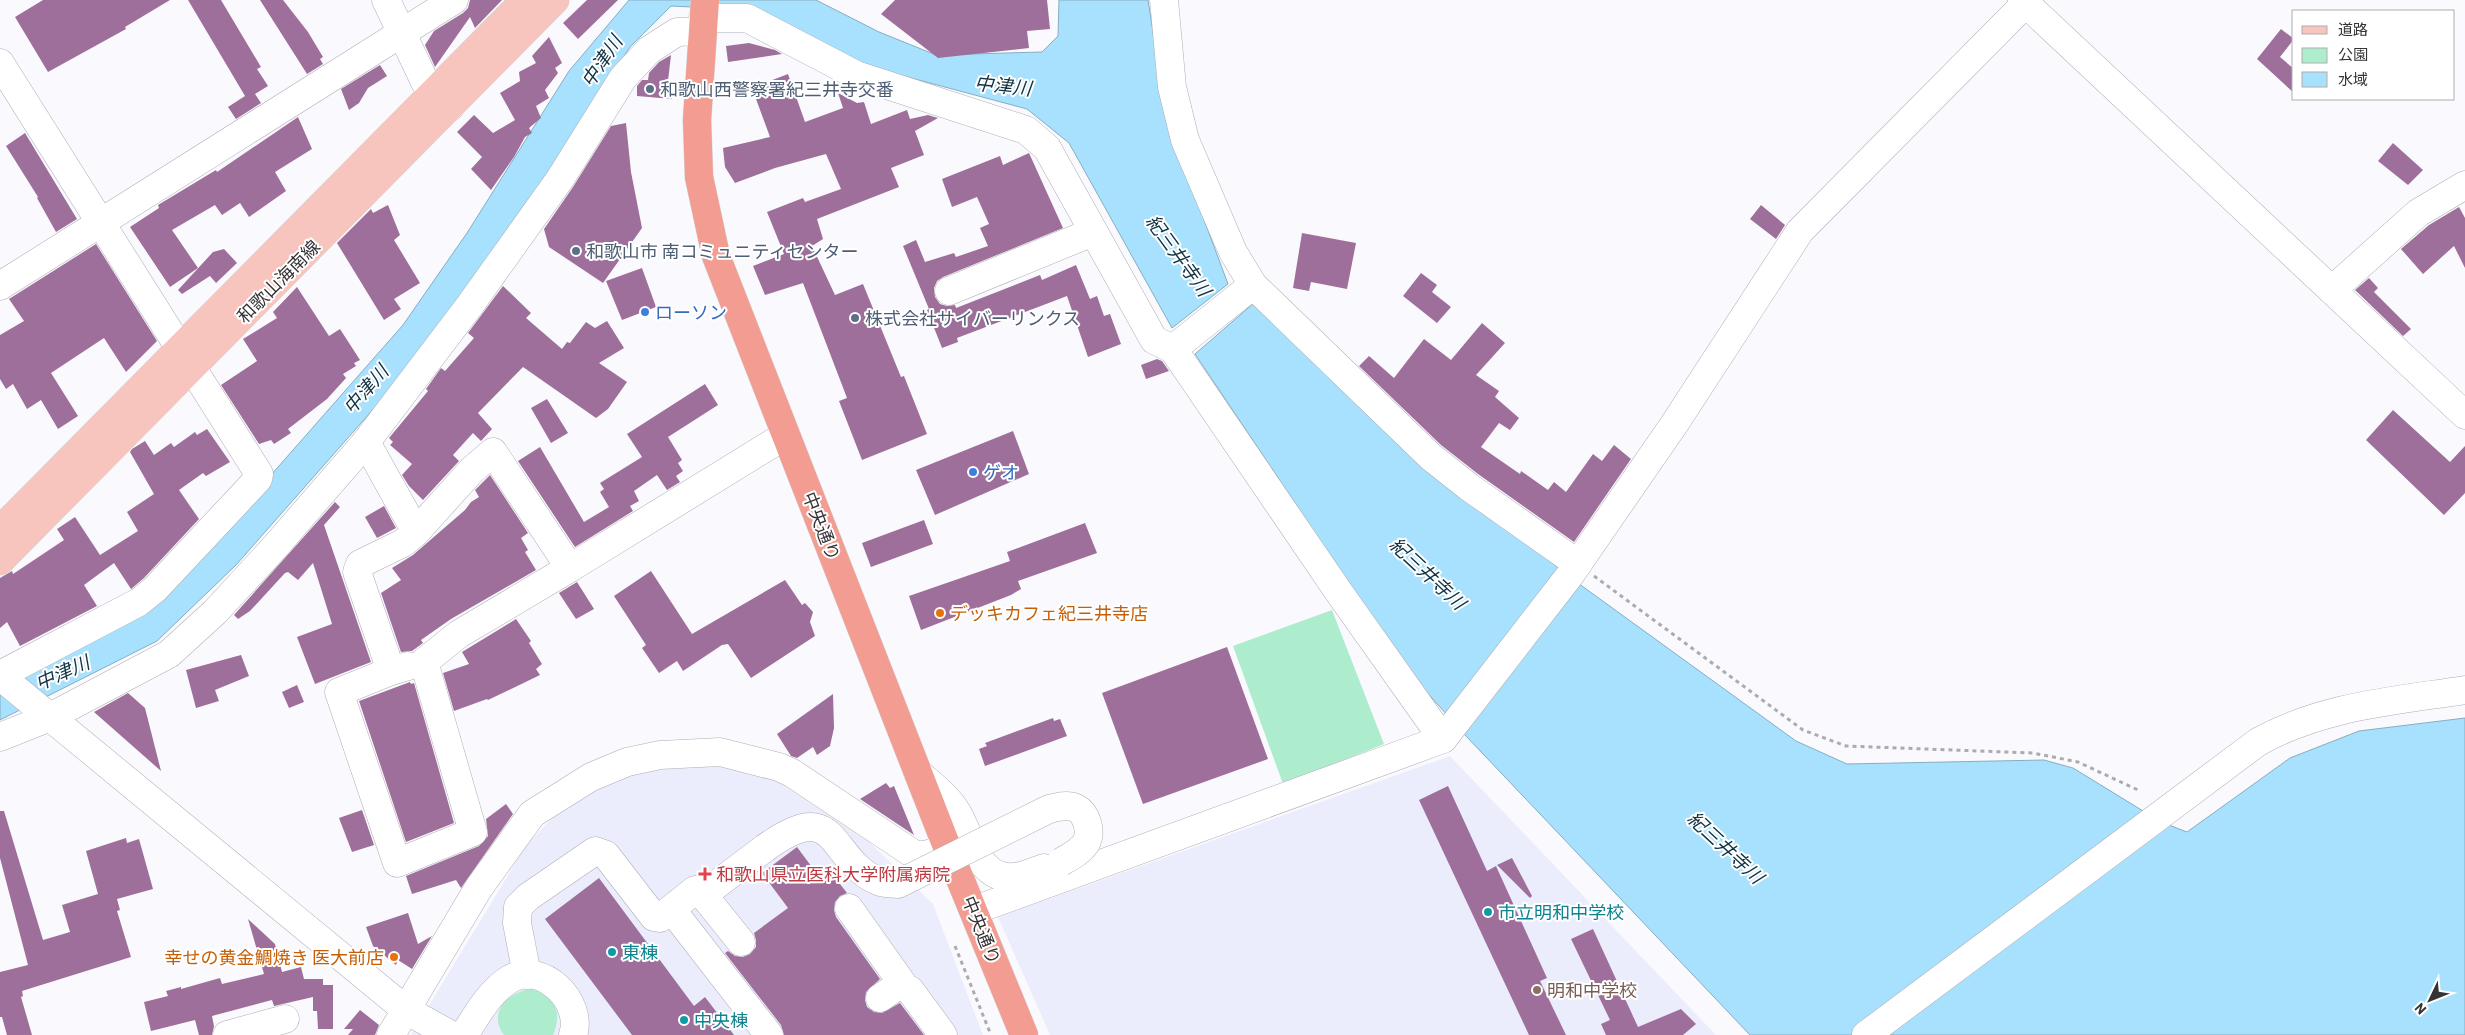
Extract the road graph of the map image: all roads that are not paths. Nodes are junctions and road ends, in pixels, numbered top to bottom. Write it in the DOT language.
graph roads {
  1 [pos="386,0"];
  2 [pos="454,0"];
  3 [pos="524,0"];
  4 [pos="555,0"];
  5 [pos="1164,0"];
  6 [pos="2026,1"];
  7 [pos="703,15"];
  8 [pos="402,32"];
  9 [pos="0,63"];
  10 [pos="442,99"];
  11 [pos="2465,185"];
  12 [pos="102,221"];
  13 [pos="1093,232"];
  14 [pos="0,286"];
  15 [pos="1248,289"];
  16 [pos="2332,290"];
  17 [pos="949,291"];
  18 [pos="1177,346"];
  19 [pos="186,357"];
  20 [pos="2465,415"];
  21 [pos="786,434"];
  22 [pos="366,442"];
  23 [pos="0,530"];
  24 [pos="416,532"];
  25 [pos="0,561"];
  26 [pos="570,568"];
  27 [pos="1574,569"];
  28 [pos="424,662"];
  29 [pos="391,671"];
  30 [pos="0,676"];
  31 [pos="2465,690"];
  32 [pos="43,712"];
  33 [pos="1446,734"];
  34 [pos="0,737"];
  35 [pos="918,773"];
  36 [pos="947,847"];
  37 [pos="704,894"];
  38 [pos="849,908"];
  39 [pos="672,910"];
  40 [pos="974,910"];
  41 [pos="741,942"];
  42 [pos="527,975"];
  43 [pos="910,990"];
  44 [pos="880,998"];
  45 [pos="406,1010"];
  46 [pos="285,1019"];
  47 [pos="227,1035"];
  48 [pos="391,1035"];
  49 [pos="451,1035"];
  50 [pos="464,1035"];
  51 [pos="573,1035"];
  52 [pos="769,1035"];
  53 [pos="943,1035"];
  54 [pos="1024,1035"];
  55 [pos="1866,1035"];
  1 -- 8 [label="street"];
  2 -- 8 [label="street"];
  3 -- 10 [label="main road, 和歌山海南線"];
  4 -- 10 [label="main road, 和歌山海南線"];
  5 -- 15 [label="street"];
  6 -- 16 [label="street"];
  6 -- 27 [label="street"];
  7 -- 13 [label="street"];
  7 -- 21 [label="highway, 中央通り"];
  7 -- 22 [label="street"];
  8 -- 10 [label="street"];
  8 -- 12 [label="street"];
  9 -- 12 [label="street"];
  10 -- 19 [label="main road, 和歌山海南線"];
  11 -- 16 [label="street"];
  12 -- 14 [label="street"];
  12 -- 19 [label="street"];
  13 -- 17 [label="street"];
  13 -- 18 [label="street"];
  15 -- 18 [label="street"];
  15 -- 27 [label="street"];
  16 -- 20 [label="street"];
  18 -- 33 [label="street"];
  19 -- 23 [label="main road, 和歌山海南線"];
  19 -- 25 [label="main road, 和歌山海南線"];
  19 -- 30 [label="street"];
  21 -- 26 [label="street"];
  21 -- 35 [label="highway, 中央通り"];
  22 -- 24 [label="street"];
  22 -- 32 [label="street"];
  24 -- 26 [label="street"];
  24 -- 29 [label="street"];
  26 -- 28 [label="street"];
  27 -- 33 [label="street"];
  28 -- 29 [label="street"];
  28 -- 29 [label="street"];
  30 -- 32 [label="street"];
  31 -- 55 [label="street"];
  32 -- 34 [label="street"];
  32 -- 45 [label="street"];
  33 -- 40 [label="street"];
  35 -- 36 [label="highway, 中央通り"];
  35 -- 37 [label="street, bridge"];
  36 -- 40 [label="highway, 中央通り"];
  36 -- 45 [label="street"];
  37 -- 39 [label="street"];
  37 -- 41 [label="street"];
  38 -- 44 [label="street"];
  39 -- 42 [label="street"];
  39 -- 52 [label="street"];
  40 -- 54 [label="highway, 中央通り"];
  42 -- 50 [label="street"];
  42 -- 51 [label="street"];
  43 -- 53 [label="street"];
  45 -- 48 [label="street"];
  45 -- 49 [label="street"];
  46 -- 47 [label="street"];
}
